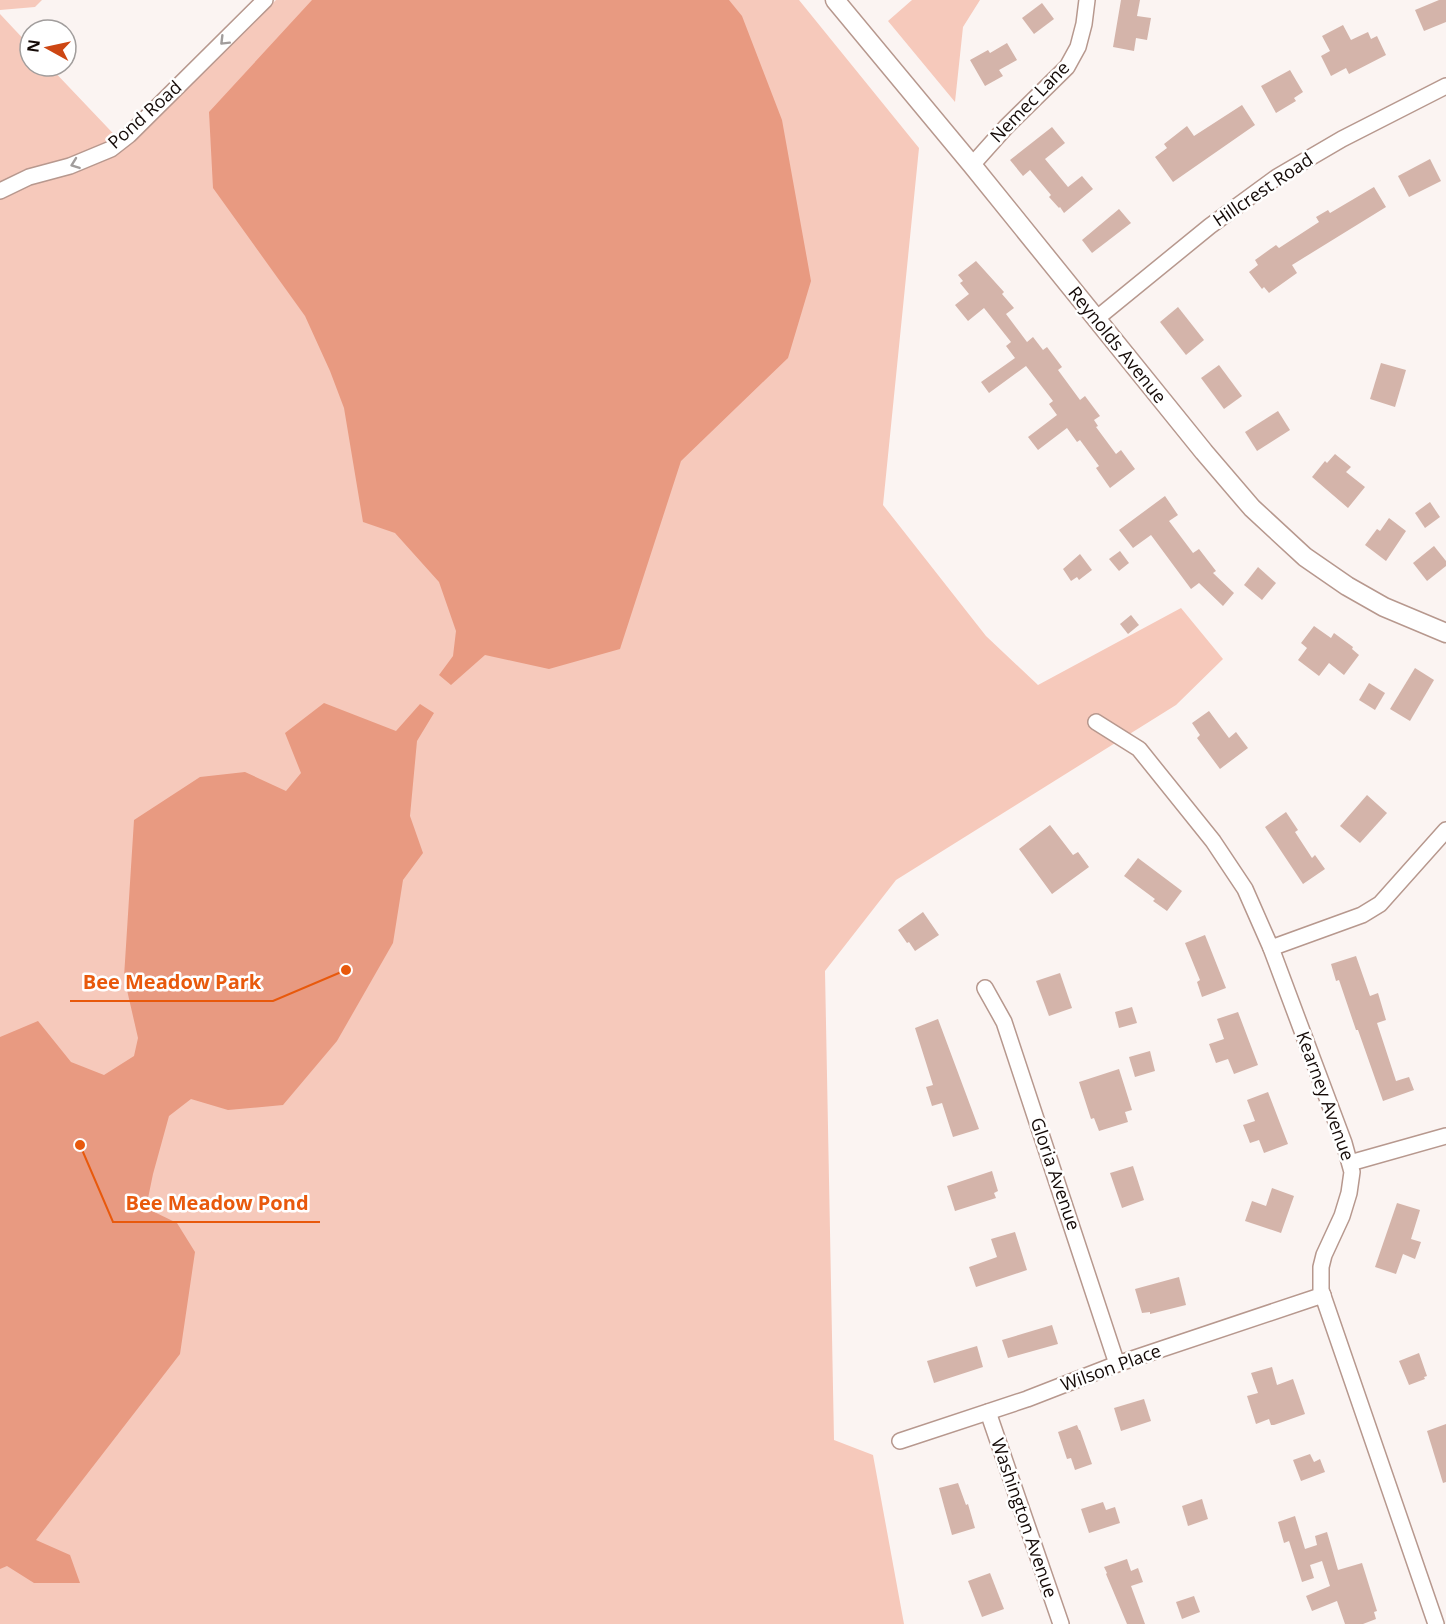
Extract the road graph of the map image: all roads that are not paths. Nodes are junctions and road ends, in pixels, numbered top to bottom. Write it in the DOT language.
graph roads {
  1 [pos="265,0"];
  2 [pos="836,0"];
  3 [pos="1087,0"];
  4 [pos="1446,86"];
  5 [pos="972,165"];
  6 [pos="0,191"];
  7 [pos="1096,319"];
  8 [pos="1446,633"];
  9 [pos="1096,722"];
  10 [pos="1446,830"];
  11 [pos="1271,948"];
  12 [pos="985,988"];
  13 [pos="1446,1136"];
  14 [pos="1350,1163"];
  15 [pos="1323,1296"];
  16 [pos="1117,1364"];
  17 [pos="988,1412"];
  18 [pos="900,1441"];
  19 [pos="1060,1624"];
  20 [pos="1436,1624"];
  1 -- 6 [label="street, Pond Road, one-way"];
  2 -- 5 [label="street, Reynolds Avenue"];
  3 -- 5 [label="street, Nemec Lane"];
  4 -- 7 [label="street, Hillcrest Road"];
  5 -- 7 [label="street, Reynolds Avenue"];
  7 -- 8 [label="street, Reynolds Avenue"];
  9 -- 11 [label="street, Kearney Avenue"];
  10 -- 11 [label="street"];
  11 -- 14 [label="street, Kearney Avenue"];
  12 -- 16 [label="street, Gloria Avenue"];
  13 -- 14 [label="street"];
  14 -- 15 [label="street, Kearney Avenue"];
  15 -- 16 [label="street, Wilson Place"];
  15 -- 20 [label="street, Kearney Avenue"];
  16 -- 17 [label="street, Wilson Place"];
  17 -- 18 [label="street, Wilson Place"];
  17 -- 19 [label="street, Washington Avenue"];
}
